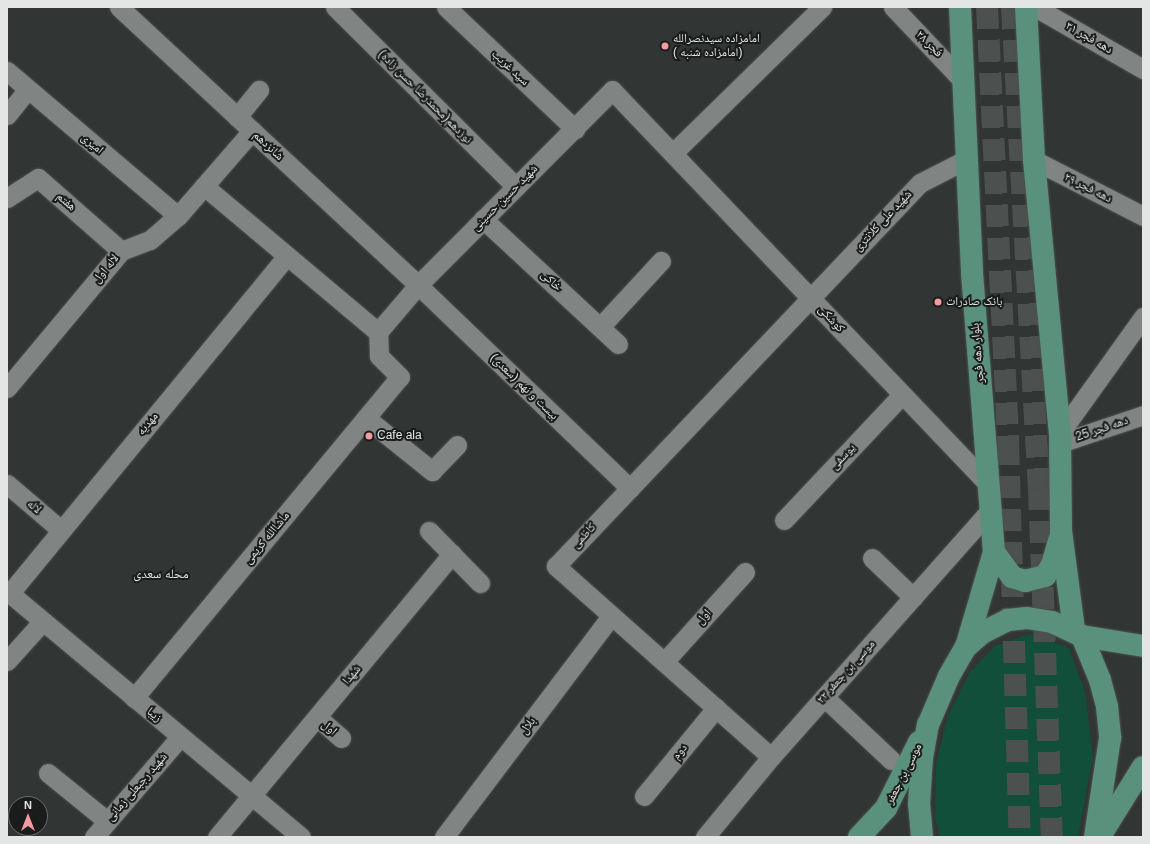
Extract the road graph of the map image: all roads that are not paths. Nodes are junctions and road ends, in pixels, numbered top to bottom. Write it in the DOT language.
graph roads {
  1 [pos="119,7"];
  2 [pos="335,7"];
  3 [pos="446,7"];
  4 [pos="822,7"];
  5 [pos="893,7"];
  6 [pos="960,7"];
  7 [pos="1026,7"];
  8 [pos="1035,7"];
  9 [pos="1143,69"];
  10 [pos="7,71"];
  11 [pos="964,82"];
  12 [pos="28,89"];
  13 [pos="259,90"];
  14 [pos="7,115"];
  15 [pos="236,117"];
  16 [pos="575,129"];
  17 [pos="252,131"];
  18 [pos="673,153"];
  19 [pos="967,159"];
  20 [pos="1034,160"];
  21 [pos="204,186"];
  22 [pos="516,187"];
  23 [pos="7,198"];
  24 [pos="178,216"];
  25 [pos="1143,216"];
  26 [pos="483,219"];
  27 [pos="121,251"];
  28 [pos="287,256"];
  29 [pos="662,261"];
  30 [pos="418,285"];
  31 [pos="811,298"];
  32 [pos="1143,317"];
  33 [pos="600,327"];
  34 [pos="378,332"];
  35 [pos="618,344"];
  36 [pos="7,388"];
  37 [pos="902,395"];
  38 [pos="1143,415"];
  39 [pos="366,418"];
  40 [pos="1060,438"];
  41 [pos="457,445"];
  42 [pos="7,484"];
  43 [pos="989,486"];
  44 [pos="630,488"];
  45 [pos="991,509"];
  46 [pos="784,520"];
  47 [pos="61,530"];
  48 [pos="429,531"];
  49 [pos="1062,531"];
  50 [pos="994,552"];
  51 [pos="452,554"];
  52 [pos="872,558"];
  53 [pos="745,572"];
  54 [pos="480,583"];
  55 [pos="8,592"];
  56 [pos="913,597"];
  57 [pos="611,616"];
  58 [pos="42,622"];
  59 [pos="1078,633"];
  60 [pos="1143,646"];
  61 [pos="966,647"];
  62 [pos="7,660"];
  63 [pos="664,662"];
  64 [pos="824,697"];
  65 [pos="134,698"];
  66 [pos="716,708"];
  67 [pos="317,717"];
  68 [pos="928,725"];
  69 [pos="180,737"];
  70 [pos="341,738"];
  71 [pos="771,757"];
  72 [pos="891,760"];
  73 [pos="1143,767"];
  74 [pos="48,773"];
  75 [pos="251,796"];
  76 [pos="644,796"];
  77 [pos="107,821"];
  78 [pos="94,837"];
  79 [pos="217,837"];
  80 [pos="301,837"];
  81 [pos="444,837"];
  82 [pos="705,837"];
  83 [pos="859,837"];
  84 [pos="922,837"];
  85 [pos="1095,837"];
  86 [pos="1099,837"];
  1 -- 15 [label="street, شانزدهم"];
  2 -- 22 [label="street, نوزدهم(محمدرضا حسن زاده)"];
  3 -- 16 [label="street, سید غریب"];
  4 -- 18 [label="street"];
  5 -- 11 [label="street, فجر ۲۸"];
  6 -- 11 [label="main road, بلوار دهه فجر"];
  7 -- 20 [label="main road"];
  8 -- 9 [label="street, دهه فجر ۳۱"];
  10 -- 12 [label="street, امیری"];
  11 -- 19 [label="main road, بلوار دهه فجر"];
  12 -- 14 [label="street"];
  12 -- 24 [label="street, امیری"];
  13 -- 15 [label="street"];
  15 -- 17 [label="street, شانزدهم"];
  16 -- 18 [label="street, شهید حسین حسینی"];
  16 -- 22 [label="street, شهید حسین حسینی"];
  17 -- 21 [label="street, لاله اول"];
  17 -- 30 [label="street, شانزدهم"];
  18 -- 31 [label="street, کوشکی"];
  19 -- 31 [label="street, شهید علی کلانتری"];
  19 -- 43 [label="main road, بلوار دهه فجر"];
  20 -- 25 [label="street, دهه فجر ۲۹"];
  20 -- 40 [label="main road"];
  21 -- 24 [label="street, لاله اول"];
  21 -- 28 [label="street"];
  22 -- 26 [label="street, شهید حسین حسینی"];
  23 -- 27 [label="street, هفتم"];
  24 -- 27 [label="street, لاله اول"];
  26 -- 30 [label="street, شهید حسین حسینی"];
  26 -- 33 [label="street, خاکی"];
  27 -- 36 [label="street, لاله اول"];
  28 -- 34 [label="street"];
  28 -- 47 [label="street, مهدیه"];
  29 -- 33 [label="street"];
  30 -- 34 [label="street, شهید حسین حسینی"];
  30 -- 44 [label="street, بیست و نهم (سعدی)"];
  31 -- 37 [label="street, کوشکی"];
  31 -- 44 [label="street, کاظمی"];
  32 -- 40 [label="street"];
  33 -- 35 [label="street, خاکی"];
  34 -- 39 [label="street, ماشاالله کریمی"];
  37 -- 43 [label="street, کوشکی"];
  37 -- 46 [label="street, یوسفی"];
  38 -- 40 [label="street, دهه فجر 25"];
  39 -- 41 [label="street"];
  39 -- 65 [label="street, ماشاالله کریمی"];
  40 -- 49 [label="main road"];
  42 -- 47 [label="street, لاله"];
  43 -- 45 [label="main road, بلوار دهه فجر"];
  44 -- 57 [label="street, کاظمی"];
  45 -- 50 [label="main road, بلوار دهه فجر"];
  45 -- 56 [label="street, موسی بن جعفر ۲۲"];
  47 -- 55 [label="street, مهدیه"];
  48 -- 51 [label="street"];
  49 -- 50 [label="main road"];
  49 -- 59 [label="main road"];
  50 -- 61 [label="main road, بلوار دهه فجر"];
  51 -- 54 [label="street"];
  51 -- 67 [label="street, شهدا"];
  52 -- 56 [label="street"];
  53 -- 63 [label="street, اول"];
  55 -- 58 [label="street, زیبا"];
  56 -- 64 [label="street, موسی بن جعفر ۲۲"];
  57 -- 63 [label="street, کاظمی"];
  57 -- 81 [label="street, بلال"];
  58 -- 62 [label="street"];
  58 -- 65 [label="street, زیبا"];
  59 -- 60 [label="main road"];
  59 -- 61 [label="main road"];
  59 -- 85 [label="main road"];
  61 -- 68 [label="main road"];
  63 -- 66 [label="street, کاظمی"];
  64 -- 71 [label="street, موسی بن جعفر ۲۲"];
  64 -- 72 [label="street"];
  65 -- 69 [label="street, زیبا"];
  66 -- 71 [label="street, کاظمی"];
  66 -- 76 [label="street, دوم"];
  67 -- 70 [label="street, اول"];
  67 -- 75 [label="street, شهدا"];
  68 -- 83 [label="main road, موسی بن جعفر"];
  68 -- 84 [label="main road"];
  69 -- 75 [label="street, زیبا"];
  69 -- 77 [label="street, شهید رجبعلی زمانی"];
  71 -- 82 [label="street, موسی بن جعفر ۲۲"];
  73 -- 86 [label="main road"];
  74 -- 77 [label="street"];
  75 -- 79 [label="street, شهدا"];
  75 -- 80 [label="street, زیبا"];
  77 -- 78 [label="street, شهید رجبعلی زمانی"];
}
